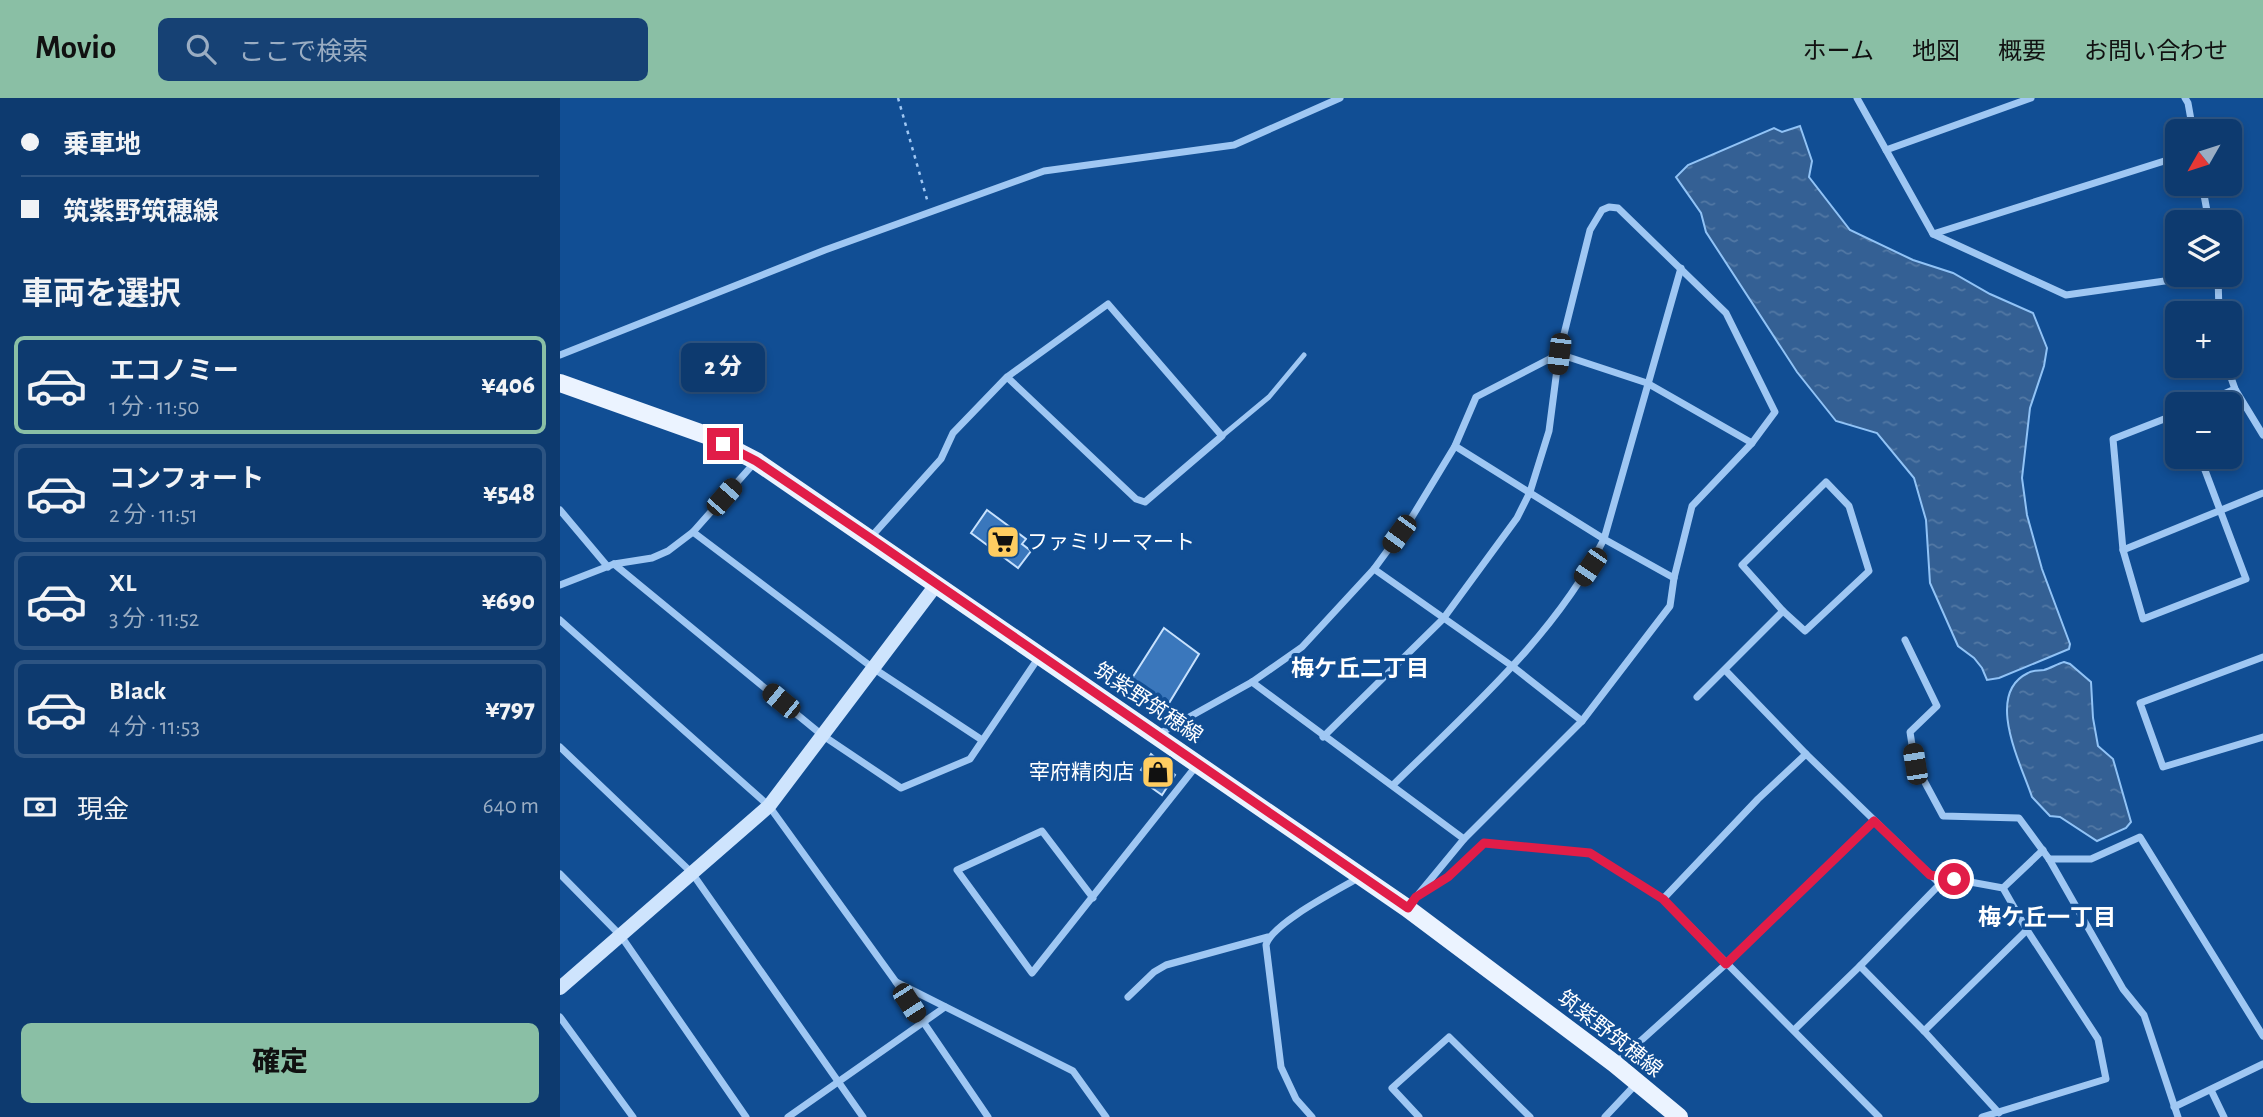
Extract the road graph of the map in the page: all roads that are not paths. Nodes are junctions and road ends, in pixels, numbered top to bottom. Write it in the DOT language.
graph roads {
  1 [pos="1340,98"];
  2 [pos="1857,98"];
  3 [pos="2031,98"];
  4 [pos="2185,98"];
  5 [pos="2191,119"];
  6 [pos="1886,150"];
  7 [pos="2165,161"];
  8 [pos="1933,234"];
  9 [pos="1681,268"];
  10 [pos="2165,281"];
  11 [pos="1559,354"];
  12 [pos="560,355"];
  13 [pos="1304,355"];
  14 [pos="1007,377"];
  15 [pos="2231,378"];
  16 [pos="560,383"];
  17 [pos="1647,383"];
  18 [pos="2235,389"];
  19 [pos="2228,392"];
  20 [pos="2165,419"];
  21 [pos="2261,427"];
  22 [pos="2263,435"];
  23 [pos="1222,436"];
  24 [pos="1752,443"];
  25 [pos="1455,446"];
  26 [pos="756,461"];
  27 [pos="2205,469"];
  28 [pos="1530,492"];
  29 [pos="2263,494"];
  30 [pos="560,510"];
  31 [pos="2220,510"];
  32 [pos="693,532"];
  33 [pos="870,538"];
  34 [pos="1604,539"];
  35 [pos="2123,550"];
  36 [pos="611,566"];
  37 [pos="1374,569"];
  38 [pos="1674,578"];
  39 [pos="560,585"];
  40 [pos="936,585"];
  41 [pos="1783,611"];
  42 [pos="1443,619"];
  43 [pos="560,620"];
  44 [pos="1905,640"];
  45 [pos="1039,656"];
  46 [pos="2263,657"];
  47 [pos="1513,666"];
  48 [pos="873,668"];
  49 [pos="1726,671"];
  50 [pos="1252,682"];
  51 [pos="1697,697"];
  52 [pos="1583,721"];
  53 [pos="822,735"];
  54 [pos="1156,736"];
  55 [pos="1324,737"];
  56 [pos="2263,737"];
  57 [pos="982,740"];
  58 [pos="560,747"];
  59 [pos="1806,754"];
  60 [pos="1198,765"];
  61 [pos="1393,785"];
  62 [pos="769,806"];
  63 [pos="1874,821"];
  64 [pos="1464,839"];
  65 [pos="2043,850"];
  66 [pos="2049,859"];
  67 [pos="692,873"];
  68 [pos="560,874"];
  69 [pos="1930,875"];
  70 [pos="1360,877"];
  71 [pos="2003,888"];
  72 [pos="1093,898"];
  73 [pos="1663,899"];
  74 [pos="1412,903"];
  75 [pos="2027,930"];
  76 [pos="621,936"];
  77 [pos="1268,937"];
  78 [pos="1726,964"];
  79 [pos="1860,967"];
  80 [pos="896,982"];
  81 [pos="560,988"];
  82 [pos="1128,997"];
  83 [pos="944,1007"];
  84 [pos="560,1017"];
  85 [pos="922,1024"];
  86 [pos="1794,1031"];
  87 [pos="1924,1031"];
  88 [pos="2263,1036"];
  89 [pos="1615,1064"];
  90 [pos="2263,1064"];
  91 [pos="838,1082"];
  92 [pos="1638,1083"];
  93 [pos="2211,1090"];
  94 [pos="2174,1107"];
  95 [pos="1999,1113"];
  96 [pos="633,1117"];
  97 [pos="746,1117"];
  98 [pos="788,1117"];
  99 [pos="863,1117"];
  100 [pos="988,1117"];
  101 [pos="1106,1117"];
  102 [pos="1311,1117"];
  103 [pos="1419,1117"];
  104 [pos="1530,1117"];
  105 [pos="1605,1117"];
  106 [pos="1679,1117"];
  107 [pos="1879,1117"];
  108 [pos="1982,1117"];
  109 [pos="2178,1117"];
  110 [pos="2224,1117"];
  1 -- 12 [label="street"];
  2 -- 6 [label="street"];
  3 -- 6 [label="street"];
  4 -- 5 [label="street"];
  6 -- 8 [label="street"];
  7 -- 8 [label="street"];
  8 -- 10 [label="street"];
  9 -- 11 [label="street"];
  9 -- 17 [label="street"];
  9 -- 24 [label="street"];
  11 -- 17 [label="street"];
  11 -- 25 [label="street"];
  11 -- 28 [label="street"];
  13 -- 23 [label="lane"];
  14 -- 23 [label="street"];
  14 -- 23 [label="street"];
  14 -- 33 [label="street"];
  15 -- 18 [label="street"];
  16 -- 26 [label="main road, 筑紫野筑穂線"];
  17 -- 24 [label="street"];
  17 -- 34 [label="street"];
  18 -- 19 [label="street"];
  18 -- 21 [label="street"];
  20 -- 35 [label="street"];
  21 -- 22 [label="street"];
  24 -- 38 [label="street"];
  25 -- 28 [label="street"];
  25 -- 37 [label="street"];
  26 -- 32 [label="street"];
  26 -- 33 [label="main road, 筑紫野筑穂線"];
  27 -- 31 [label="street"];
  28 -- 34 [label="street"];
  28 -- 42 [label="street"];
  29 -- 31 [label="street"];
  30 -- 36 [label="street"];
  31 -- 35 [label="street"];
  31 -- 35 [label="street"];
  32 -- 36 [label="street"];
  32 -- 48 [label="street"];
  33 -- 40 [label="main road, 筑紫野筑穂線"];
  34 -- 38 [label="street"];
  34 -- 47 [label="street"];
  36 -- 39 [label="street"];
  36 -- 53 [label="street"];
  37 -- 42 [label="street"];
  37 -- 50 [label="street"];
  38 -- 52 [label="street"];
  40 -- 45 [label="main road, 筑紫野筑穂線"];
  40 -- 48 [label="street"];
  41 -- 41 [label="street"];
  41 -- 49 [label="street"];
  42 -- 47 [label="street"];
  42 -- 55 [label="street"];
  43 -- 62 [label="street"];
  44 -- 65 [label="street"];
  45 -- 54 [label="main road, 筑紫野筑穂線"];
  45 -- 57 [label="street"];
  46 -- 56 [label="street"];
  47 -- 52 [label="street"];
  47 -- 61 [label="street"];
  48 -- 53 [label="street"];
  48 -- 57 [label="street"];
  49 -- 51 [label="street"];
  49 -- 59 [label="street"];
  50 -- 54 [label="street"];
  50 -- 55 [label="street"];
  52 -- 64 [label="street"];
  53 -- 57 [label="street"];
  53 -- 62 [label="street"];
  54 -- 60 [label="main road, 筑紫野筑穂線"];
  55 -- 61 [label="street"];
  58 -- 67 [label="street"];
  59 -- 63 [label="street"];
  59 -- 73 [label="street"];
  60 -- 70 [label="main road, 筑紫野筑穂線"];
  60 -- 72 [label="street"];
  61 -- 64 [label="street"];
  62 -- 67 [label="street"];
  62 -- 80 [label="street"];
  63 -- 69 [label="street"];
  63 -- 78 [label="street"];
  64 -- 74 [label="street"];
  65 -- 66 [label="street"];
  65 -- 71 [label="street"];
  66 -- 88 [label="street"];
  66 -- 94 [label="street"];
  67 -- 76 [label="street"];
  67 -- 91 [label="street"];
  68 -- 76 [label="street"];
  69 -- 71 [label="street"];
  69 -- 79 [label="street"];
  70 -- 74 [label="main road, 筑紫野筑穂線"];
  70 -- 77 [label="street"];
  71 -- 75 [label="street"];
  72 -- 72 [label="street"];
  73 -- 74 [label="street"];
  73 -- 78 [label="street"];
  74 -- 89 [label="main road, 筑紫野筑穂線"];
  75 -- 87 [label="street"];
  75 -- 95 [label="street"];
  76 -- 81 [label="street"];
  76 -- 97 [label="street"];
  77 -- 82 [label="street"];
  77 -- 102 [label="street"];
  78 -- 86 [label="street"];
  78 -- 89 [label="street"];
  79 -- 86 [label="street"];
  79 -- 87 [label="street"];
  80 -- 83 [label="street"];
  80 -- 85 [label="street"];
  83 -- 85 [label="street"];
  83 -- 101 [label="street"];
  84 -- 96 [label="street"];
  85 -- 91 [label="street"];
  85 -- 100 [label="street"];
  86 -- 107 [label="street"];
  87 -- 95 [label="street"];
  89 -- 92 [label="main road, 筑紫野筑穂線"];
  90 -- 93 [label="street"];
  91 -- 98 [label="street"];
  91 -- 99 [label="street"];
  92 -- 105 [label="street"];
  92 -- 106 [label="main road, 筑紫野筑穂線"];
  93 -- 94 [label="street"];
  93 -- 110 [label="street"];
  94 -- 109 [label="street"];
  95 -- 108 [label="street"];
  103 -- 104 [label="street"];
}
